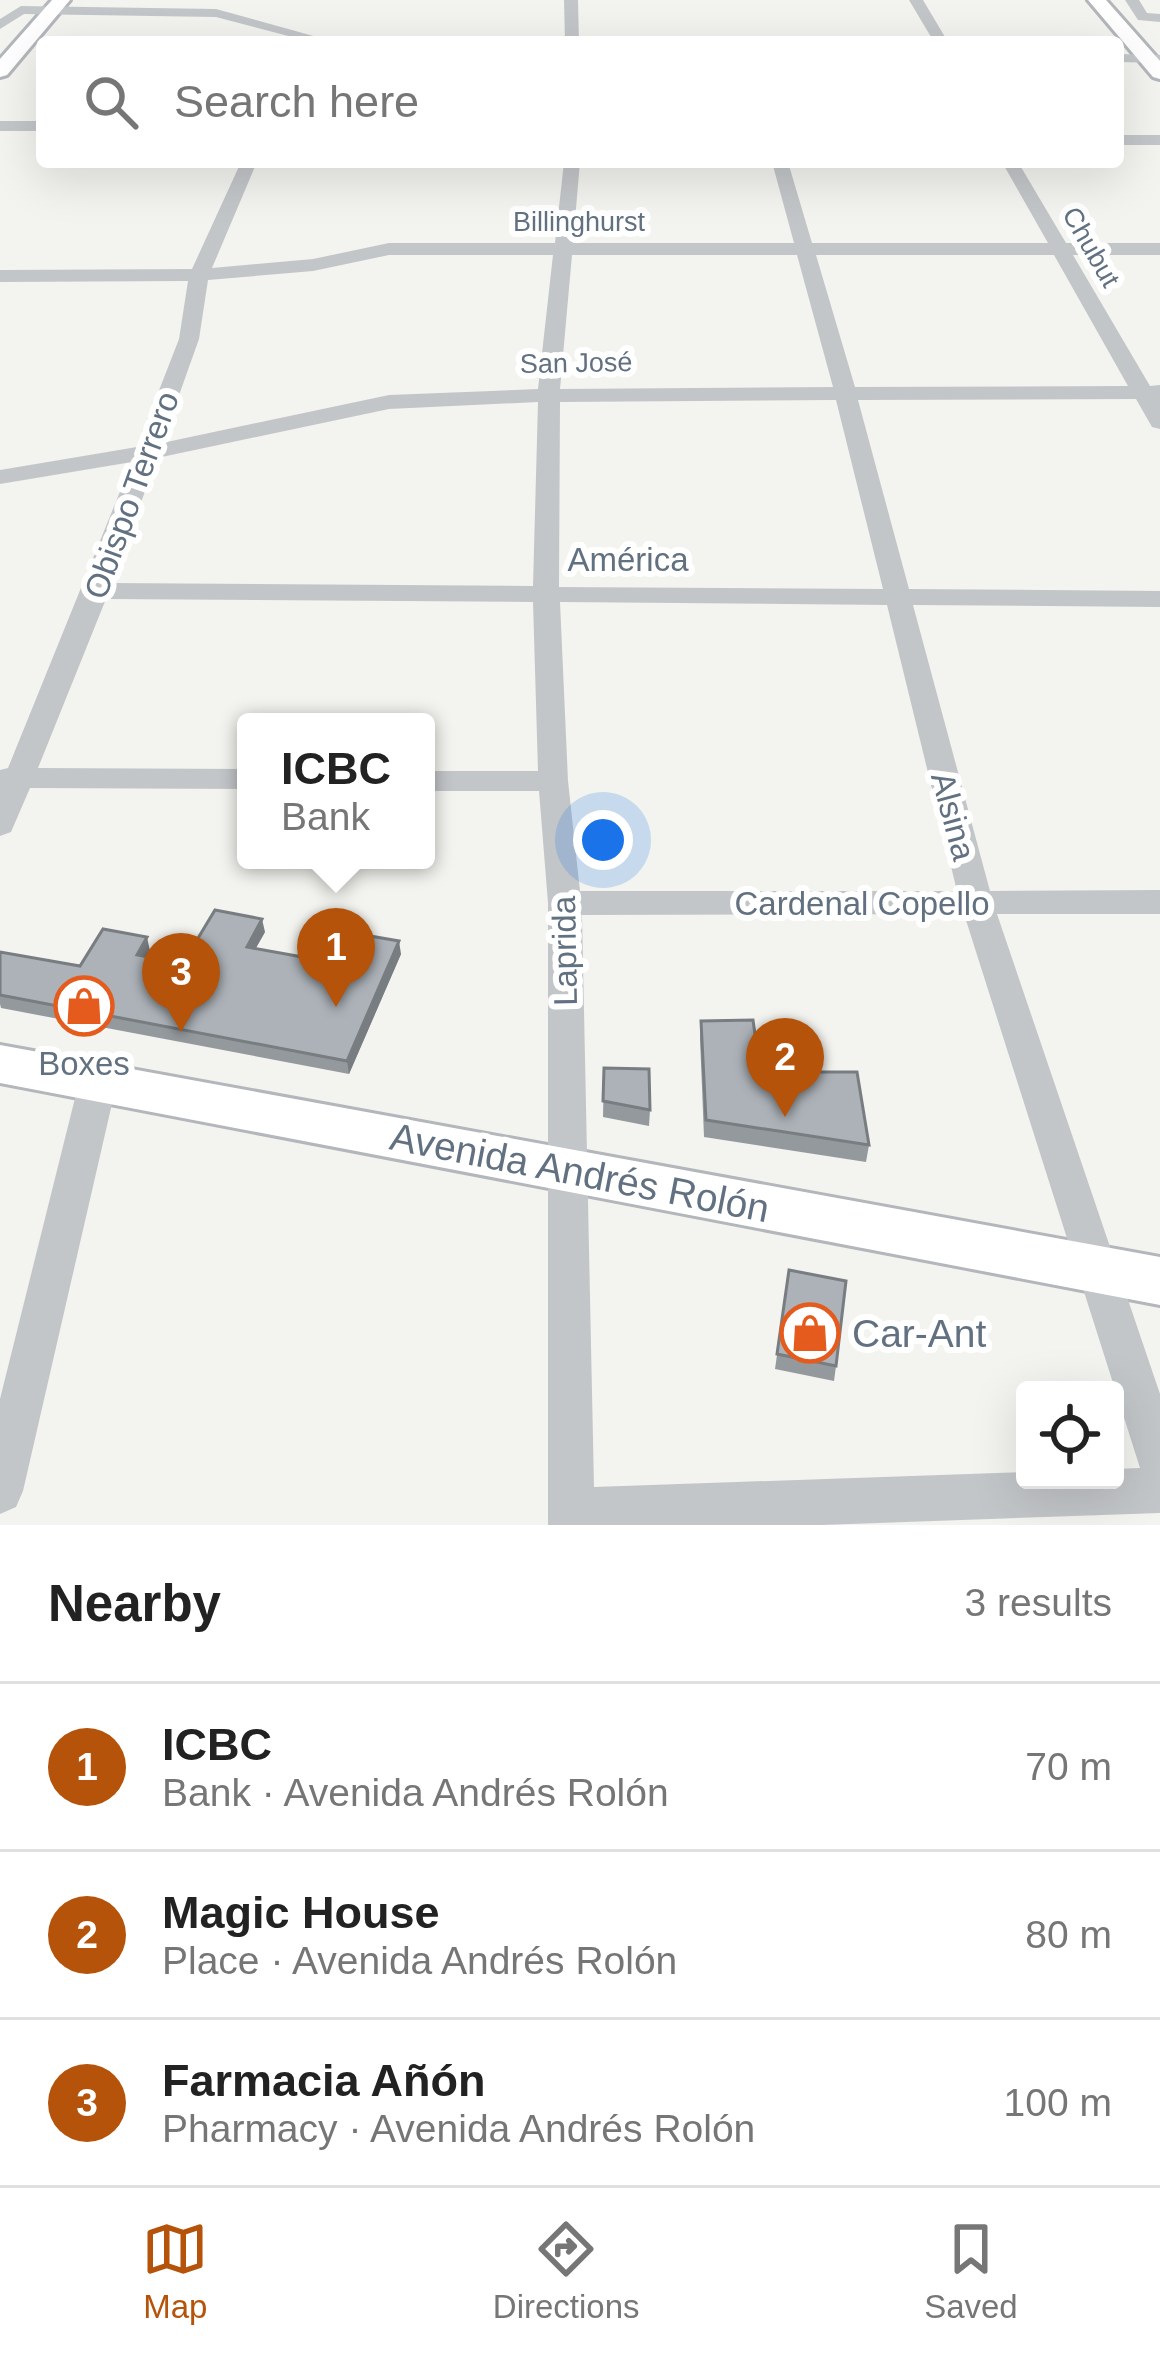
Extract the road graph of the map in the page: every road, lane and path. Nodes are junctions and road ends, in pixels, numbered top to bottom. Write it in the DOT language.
graph roads {
  1 [pos="571,0"];
  2 [pos="916,0"];
  3 [pos="1099,3"];
  4 [pos="1133,3"];
  5 [pos="21,5"];
  6 [pos="65,5"];
  7 [pos="260,10"];
  8 [pos="243,16"];
  9 [pos="1160,18"];
  10 [pos="0,25"];
  11 [pos="46,36"];
  12 [pos="299,36"];
  13 [pos="572,36"];
  14 [pos="937,36"];
  15 [pos="36,50"];
  16 [pos="1124,59"];
  17 [pos="1156,64"];
  18 [pos="0,71"];
  19 [pos="0,94"];
  20 [pos="0,125"];
  21 [pos="36,126"];
  22 [pos="1124,140"];
  23 [pos="1160,140"];
  24 [pos="246,168"];
  25 [pos="571,168"];
  26 [pos="782,168"];
  27 [pos="1013,168"];
  28 [pos="1060,248"];
  29 [pos="564,249"];
  30 [pos="805,249"];
  31 [pos="1160,249"];
  32 [pos="199,275"];
  33 [pos="0,276"];
  34 [pos="549,392"];
  35 [pos="845,392"];
  36 [pos="1152,392"];
  37 [pos="1160,422"];
  38 [pos="146,453"];
  39 [pos="0,477"];
  40 [pos="96,591"];
  41 [pos="546,595"];
  42 [pos="897,596"];
  43 [pos="1160,598"];
  44 [pos="10,778"];
  45 [pos="237,779"];
  46 [pos="435,781"];
  47 [pos="553,782"];
  48 [pos="0,825"];
  49 [pos="1160,902"];
  50 [pos="565,903"];
  51 [pos="977,904"];
  52 [pos="0,1064"];
  53 [pos="98,1082"];
  54 [pos="567,1170"];
  55 [pos="1100,1269"];
  56 [pos="1160,1280"];
  57 [pos="1160,1461"];
  58 [pos="1160,1490"];
  59 [pos="0,1491"];
  60 [pos="571,1518"];
  1 -- 13 [label="street"];
  2 -- 14 [label="street"];
  3 -- 4 [label="street"];
  3 -- 17 [label="main road"];
  4 -- 9 [label="street"];
  5 -- 6 [label="street"];
  5 -- 10 [label="street"];
  6 -- 8 [label="street"];
  6 -- 11 [label="main road"];
  6 -- 18 [label="main road"];
  7 -- 8 [label="street"];
  8 -- 12 [label="street"];
  15 -- 19 [label="main road"];
  16 -- 17 [label="street"];
  20 -- 21 [label="street"];
  22 -- 23 [label="street"];
  24 -- 32 [label="street, Obispo Terrero"];
  25 -- 29 [label="street, Laprida"];
  26 -- 30 [label="street, Alsina"];
  27 -- 28 [label="street, Chubut"];
  28 -- 30 [label="street, Billinghurst"];
  28 -- 31 [label="street, Billinghurst"];
  28 -- 36 [label="street, Chubut"];
  29 -- 30 [label="street, Billinghurst"];
  29 -- 32 [label="street, Billinghurst"];
  29 -- 34 [label="street, Laprida"];
  30 -- 35 [label="street, Alsina"];
  32 -- 33 [label="street, Billinghurst"];
  32 -- 38 [label="street, Obispo Terrero"];
  34 -- 35 [label="street, San José"];
  34 -- 38 [label="street, San José"];
  34 -- 41 [label="street, Laprida"];
  35 -- 36 [label="street, San José"];
  35 -- 42 [label="street, Alsina"];
  36 -- 37 [label="street, Chubut"];
  38 -- 39 [label="street, San José"];
  38 -- 40 [label="street, Obispo Terrero"];
  40 -- 41 [label="street, América"];
  40 -- 44 [label="street, Obispo Terrero"];
  41 -- 42 [label="street, América"];
  41 -- 47 [label="street, Laprida"];
  42 -- 43 [label="street, América"];
  42 -- 51 [label="street, Alsina"];
  44 -- 45 [label="street"];
  44 -- 48 [label="street, Obispo Terrero"];
  46 -- 47 [label="street"];
  47 -- 50 [label="street, Laprida"];
  49 -- 51 [label="street, Cardenal Copello"];
  50 -- 51 [label="street, Cardenal Copello"];
  50 -- 54 [label="street, Laprida"];
  51 -- 55 [label="street, Alsina"];
  52 -- 53 [label="main road, Avenida Andrés Rolón"];
  53 -- 54 [label="main road, Avenida Andrés Rolón"];
  53 -- 59 [label="street"];
  54 -- 55 [label="main road, Avenida Andrés Rolón"];
  54 -- 60 [label="street, Laprida"];
  55 -- 56 [label="main road, Avenida Andrés Rolón"];
  55 -- 57 [label="street, Alsina"];
  58 -- 60 [label="street"];
}
